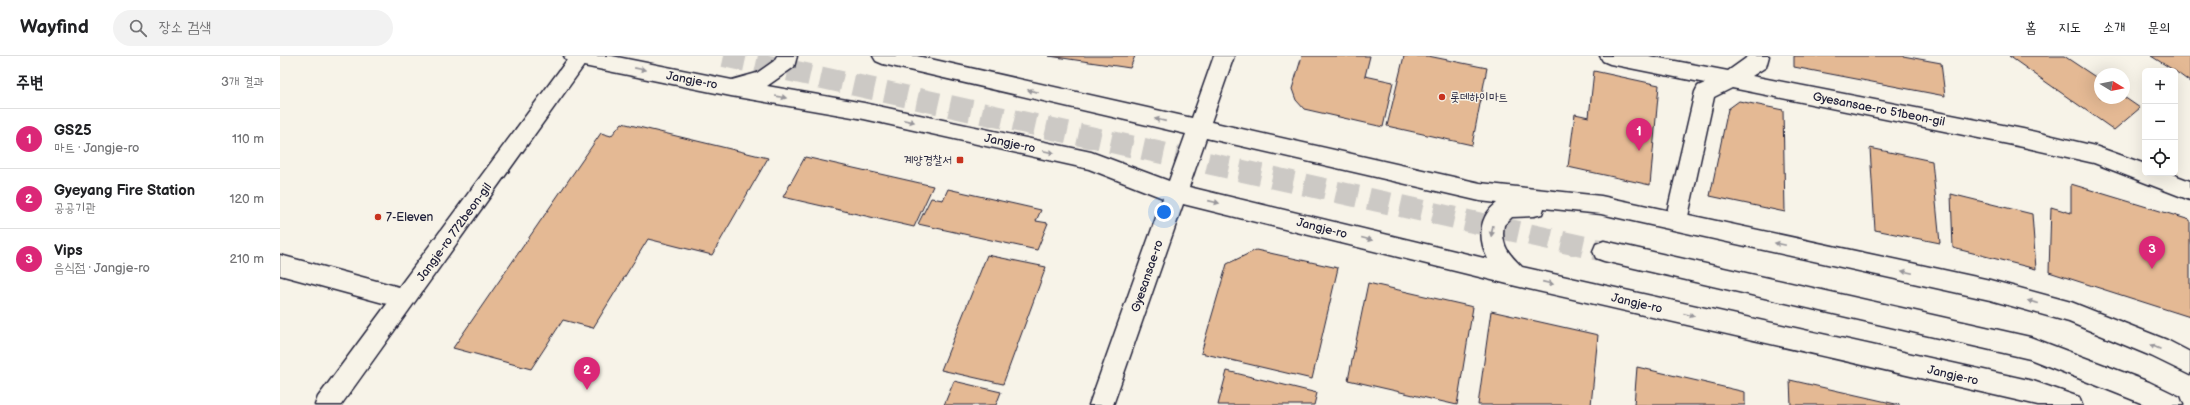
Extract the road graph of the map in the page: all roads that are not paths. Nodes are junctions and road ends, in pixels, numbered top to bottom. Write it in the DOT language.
graph roads {
  1 [pos="787,56"];
  2 [pos="883,56"];
  3 [pos="1224,56"];
  4 [pos="1610,56"];
  5 [pos="1759,56"];
  6 [pos="577,57"];
  7 [pos="1731,80"];
  8 [pos="731,88"];
  9 [pos="1198,128"];
  10 [pos="2142,172"];
  11 [pos="2152,176"];
  12 [pos="2190,191"];
  13 [pos="1176,193"];
  14 [pos="1601,205"];
  15 [pos="1676,221"];
  16 [pos="1604,251"];
  17 [pos="280,265"];
  18 [pos="1516,276"];
  19 [pos="405,299"];
  20 [pos="2190,364"];
  21 [pos="327,405"];
  22 [pos="1101,405"];
  23 [pos="2070,405"];
  24 [pos="2171,405"];
  1 -- 8 [label="main road"];
  9 -- 2 [label="main road, one-way"];
  3 -- 9 [label="main road, Gyesansae-ro"];
  4 -- 7 [label="main road, Gyesansae-ro 51beon-gil"];
  5 -- 7 [label="main road"];
  6 -- 8 [label="main road, Jangje-ro, one-way"];
  6 -- 19 [label="main road, Jangje-ro 772beon-gil"];
  7 -- 10 [label="main road, Gyesansae-ro 51beon-gil"];
  7 -- 15 [label="main road"];
  8 -- 13 [label="main road, Jangje-ro, one-way"];
  9 -- 13 [label="main road, Gyesansae-ro"];
  9 -- 14 [label="main road"];
  11 -- 12 [label="main road, Gyesansae-ro 51beon-gil"];
  13 -- 18 [label="main road, Jangje-ro, one-way"];
  13 -- 22 [label="main road, Gyesansae-ro"];
  14 -- 15 [label="main road"];
  14 -- 18 [label="main road, one-way"];
  20 -- 15 [label="main road, one-way"];
  16 -- 24 [label="main road"];
  17 -- 19 [label="main road"];
  18 -- 23 [label="main road, Jangje-ro, one-way"];
  19 -- 21 [label="main road, Jangje-ro 772beon-gil"];
}
